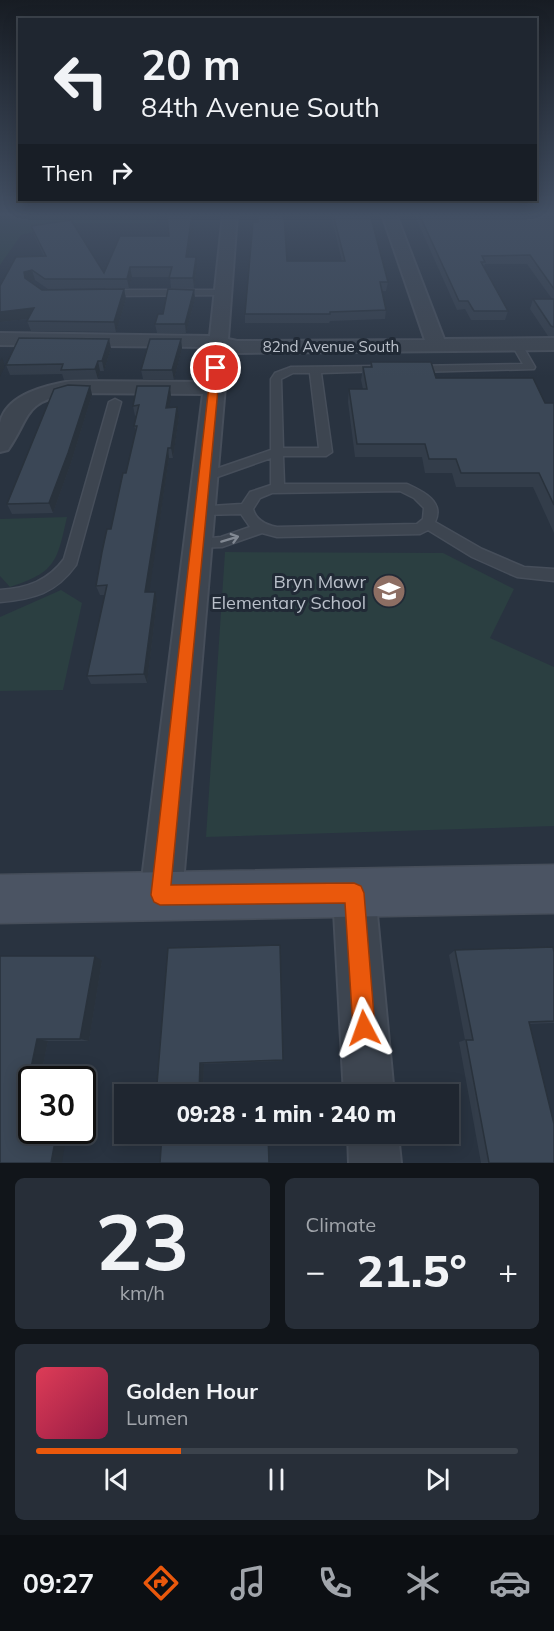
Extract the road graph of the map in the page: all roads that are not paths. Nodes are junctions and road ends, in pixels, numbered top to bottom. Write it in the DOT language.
graph roads {
  1 [pos="224,268"];
  2 [pos="409,268"];
  3 [pos="222,292"];
  4 [pos="93,294"];
  5 [pos="0,339"];
  6 [pos="217,341"];
  7 [pos="554,344"];
  8 [pos="517,345"];
  9 [pos="438,346"];
  10 [pos="387,369"];
  11 [pos="399,369"];
  12 [pos="315,370"];
  13 [pos="214,388"];
  14 [pos="115,402"];
  15 [pos="0,445"];
  16 [pos="277,452"];
  17 [pos="203,478"];
  18 [pos="278,488"];
  19 [pos="246,508"];
  20 [pos="200,510"];
  21 [pos="428,524"];
  22 [pos="262,528"];
  23 [pos="197,544"];
  24 [pos="554,575"];
  25 [pos="0,596"];
  26 [pos="554,889"];
  27 [pos="354,893"];
  28 [pos="160,895"];
  29 [pos="0,899"];
  30 [pos="368,1084"];
  31 [pos="373,1144"];
  32 [pos="375,1163"];
  1 -- 3 [label="street"];
  2 -- 9 [label="street"];
  3 -- 4 [label="lane"];
  3 -- 6 [label="street"];
  5 -- 6 [label="street, 82nd Avenue South"];
  6 -- 9 [label="street, 82nd Avenue South"];
  6 -- 13 [label="street"];
  7 -- 8 [label="street, 82nd Avenue South"];
  8 -- 9 [label="street, 82nd Avenue South"];
  8 -- 11 [label="lane"];
  10 -- 12 [label="lane"];
  12 -- 16 [label="lane"];
  12 -- 16 [label="lane"];
  13 -- 15 [label="street"];
  13 -- 17 [label="street"];
  14 -- 25 [label="lane"];
  16 -- 17 [label="lane"];
  16 -- 18 [label="lane"];
  17 -- 20 [label="street"];
  18 -- 19 [label="lane"];
  18 -- 21 [label="lane"];
  19 -- 20 [label="lane"];
  19 -- 22 [label="lane"];
  20 -- 23 [label="street"];
  21 -- 22 [label="lane"];
  21 -- 24 [label="lane"];
  23 -- 22 [label="lane, one-way"];
  23 -- 28 [label="street"];
  26 -- 27 [label="street"];
  27 -- 28 [label="street"];
  27 -- 30 [label="street"];
  28 -- 29 [label="street"];
  31 -- 32 [label="street"];
}
